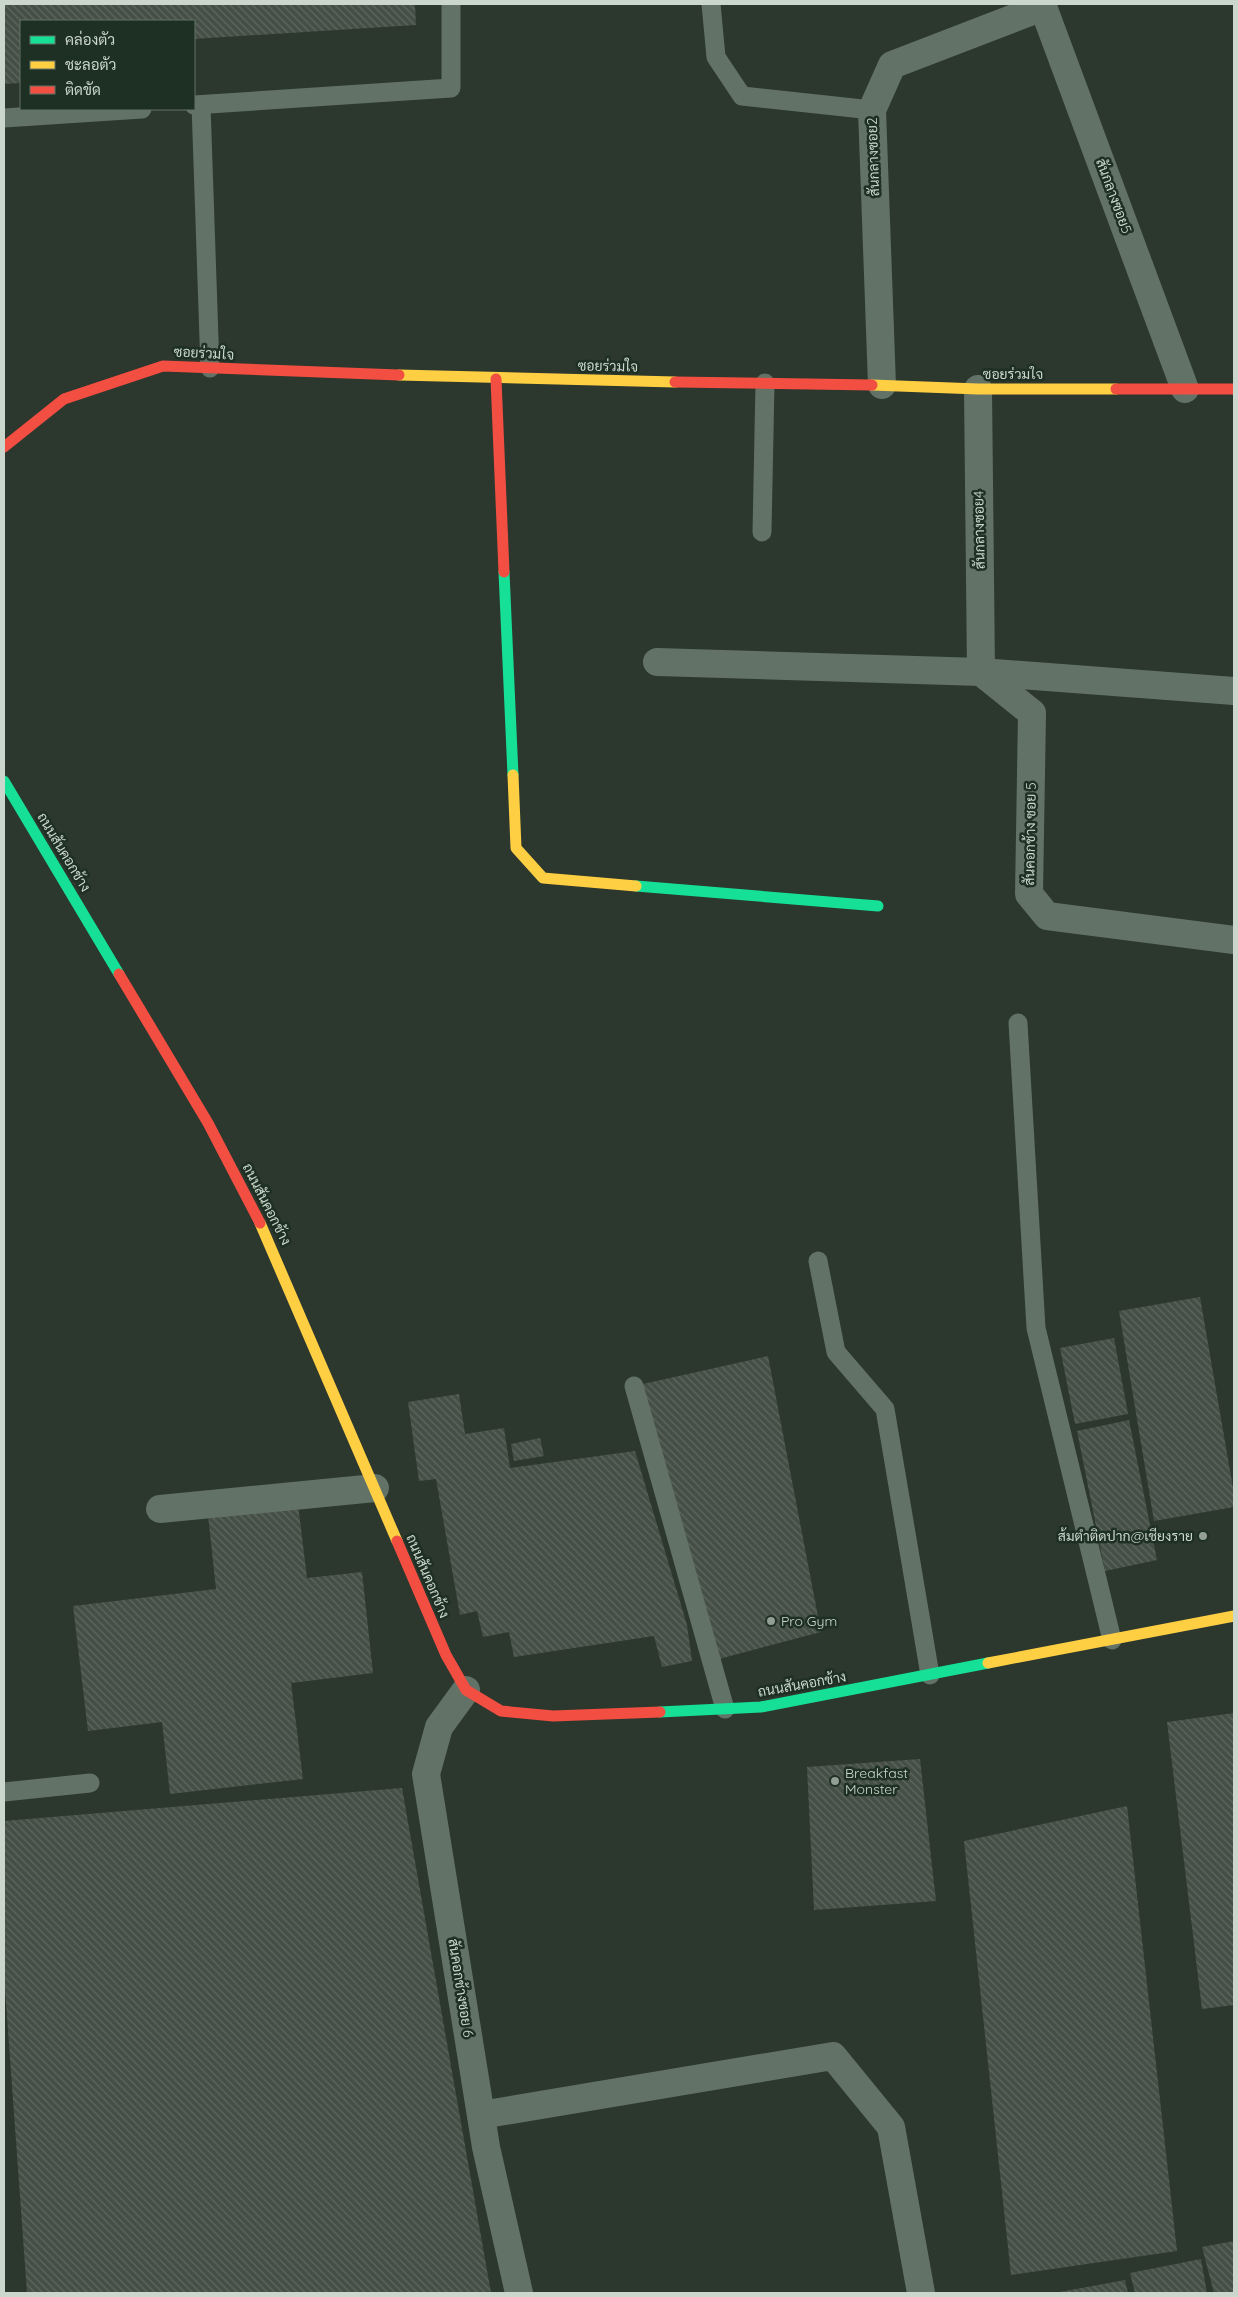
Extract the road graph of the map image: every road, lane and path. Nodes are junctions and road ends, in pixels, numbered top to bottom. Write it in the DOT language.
graph roads {
  1 [pos="451,4"];
  2 [pos="711,4"];
  3 [pos="1043,5"];
  4 [pos="197,105"];
  5 [pos="127,110"];
  6 [pos="872,110"];
  7 [pos="4,118"];
  8 [pos="210,368"];
  9 [pos="496,379"];
  10 [pos="766,383"];
  11 [pos="882,385"];
  12 [pos="978,389"];
  13 [pos="1185,389"];
  14 [pos="1234,389"];
  15 [pos="4,448"];
  16 [pos="762,532"];
  17 [pos="657,662"];
  18 [pos="981,672"];
  19 [pos="1234,691"];
  20 [pos="4,781"];
  21 [pos="878,906"];
  22 [pos="1234,940"];
  23 [pos="1018,1023"];
  24 [pos="818,1261"];
  25 [pos="634,1386"];
  26 [pos="374,1488"];
  27 [pos="160,1509"];
  28 [pos="1234,1616"];
  29 [pos="1112,1640"];
  30 [pos="930,1675"];
  31 [pos="466,1690"];
  32 [pos="724,1709"];
  33 [pos="90,1783"];
  34 [pos="4,1792"];
  35 [pos="482,2115"];
  36 [pos="519,2293"];
  37 [pos="921,2293"];
  1 -- 4 [label="lane"];
  2 -- 6 [label="lane"];
  3 -- 6 [label="street, สันกลางซอย2"];
  3 -- 13 [label="street, สันกลางซอย5"];
  4 -- 8 [label="lane"];
  5 -- 7 [label="lane"];
  6 -- 11 [label="street, สันกลางซอย2"];
  8 -- 9 [label="street, ซอยร่วมใจ"];
  8 -- 15 [label="street, ซอยร่วมใจ"];
  9 -- 10 [label="street, ซอยร่วมใจ"];
  9 -- 21 [label="street"];
  10 -- 11 [label="street, ซอยร่วมใจ"];
  10 -- 16 [label="lane"];
  11 -- 12 [label="street, ซอยร่วมใจ"];
  12 -- 13 [label="street, ซอยร่วมใจ"];
  12 -- 18 [label="street, สันกลางซอย4"];
  13 -- 14 [label="street, ซอยร่วมใจ"];
  17 -- 18 [label="street"];
  18 -- 19 [label="street"];
  18 -- 22 [label="street, สันคอกช้าง ซอย 5"];
  20 -- 26 [label="street, ถนนสันคอกช้าง"];
  23 -- 29 [label="lane"];
  24 -- 30 [label="lane"];
  25 -- 32 [label="lane"];
  26 -- 27 [label="street"];
  26 -- 31 [label="street, ถนนสันคอกช้าง"];
  28 -- 29 [label="street, ถนนสันคอกช้าง"];
  29 -- 30 [label="street, ถนนสันคอกช้าง"];
  30 -- 32 [label="street, ถนนสันคอกช้าง"];
  31 -- 32 [label="street, ถนนสันคอกช้าง"];
  31 -- 35 [label="street, สันคอกช้างซอย 6"];
  33 -- 34 [label="lane"];
  35 -- 36 [label="street, สันคอกช้างซอย 6"];
  35 -- 37 [label="street"];
}
